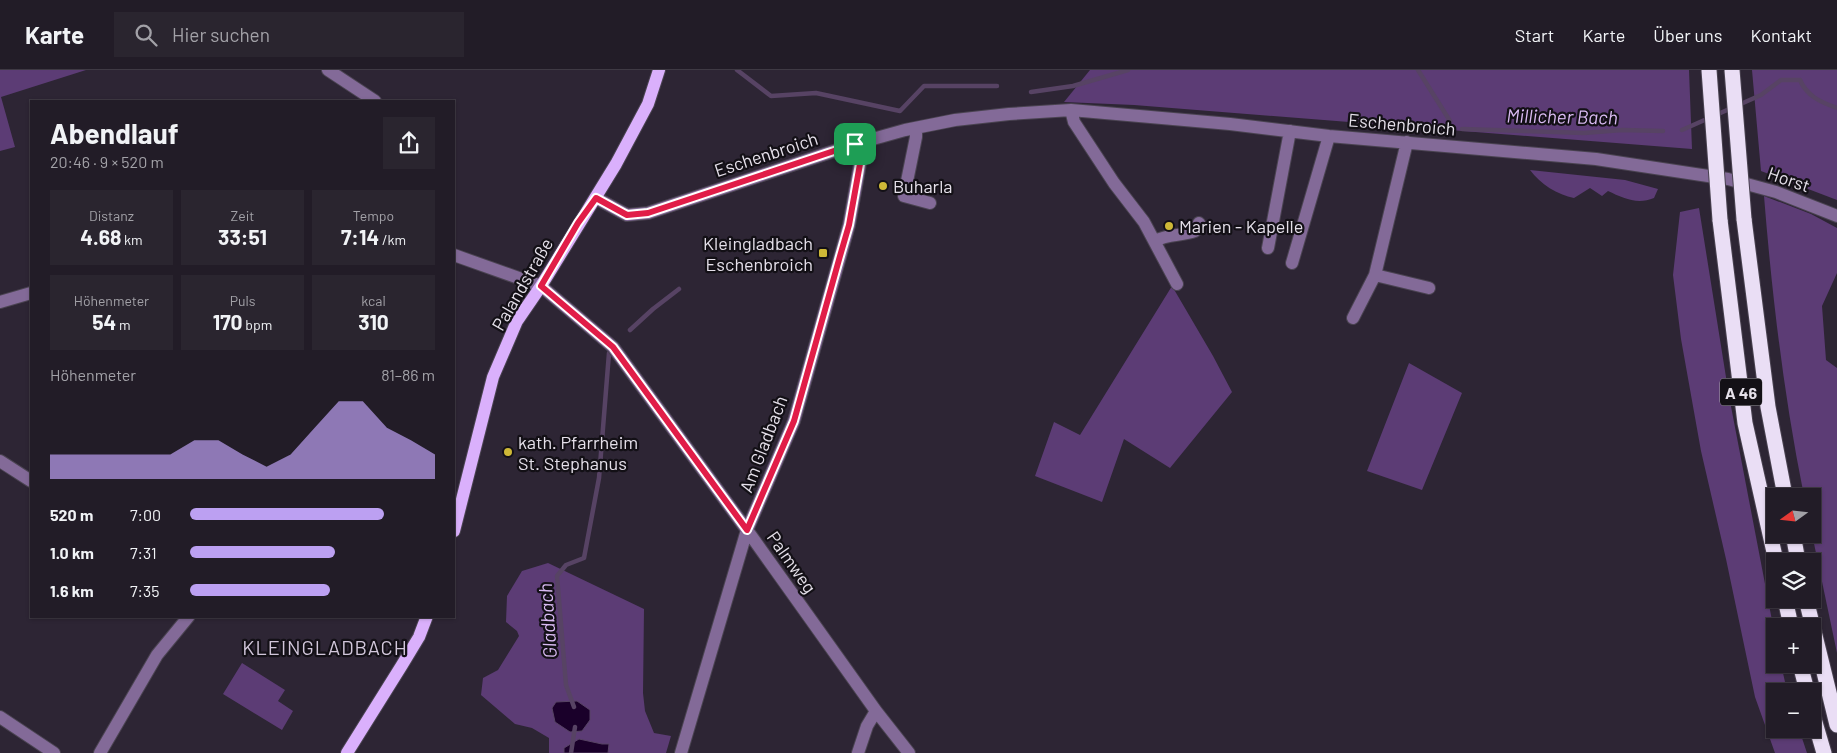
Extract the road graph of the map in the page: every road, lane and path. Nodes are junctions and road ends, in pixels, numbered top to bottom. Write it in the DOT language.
graph roads {
  1 [pos="328,70"];
  2 [pos="659,70"];
  3 [pos="1709,70"];
  4 [pos="1732,70"];
  5 [pos="373,100"];
  6 [pos="1071,110"];
  7 [pos="916,128"];
  8 [pos="1290,131"];
  9 [pos="1329,136"];
  10 [pos="1407,142"];
  11 [pos="855,144"];
  12 [pos="1728,179"];
  13 [pos="596,198"];
  14 [pos="930,203"];
  15 [pos="1837,216"];
  16 [pos="1199,223"];
  17 [pos="1155,242"];
  18 [pos="1268,248"];
  19 [pos="455,255"];
  20 [pos="1292,263"];
  21 [pos="1375,275"];
  22 [pos="1177,284"];
  23 [pos="541,286"];
  24 [pos="1429,288"];
  25 [pos="30,293"];
  26 [pos="0,302"];
  27 [pos="1353,318"];
  28 [pos="0,461"];
  29 [pos="30,480"];
  30 [pos="1783,488"];
  31 [pos="455,527"];
  32 [pos="747,530"];
  33 [pos="1774,553"];
  34 [pos="1808,608"];
  35 [pos="187,618"];
  36 [pos="426,618"];
  37 [pos="876,711"];
  38 [pos="0,717"];
  39 [pos="1837,725"];
  40 [pos="1820,738"];
  41 [pos="54,753"];
  42 [pos="100,753"];
  43 [pos="347,753"];
  44 [pos="681,753"];
  45 [pos="858,753"];
  46 [pos="908,753"];
  47 [pos="1824,753"];
  1 -- 5 [label="street"];
  2 -- 13 [label="main road, Palandstraße"];
  3 -- 33 [label="highway, A 46, bridge"];
  4 -- 30 [label="highway, A 46, bridge"];
  6 -- 7 [label="street, Eschenbroich"];
  6 -- 8 [label="street, Eschenbroich"];
  6 -- 17 [label="street"];
  7 -- 11 [label="street, Eschenbroich"];
  7 -- 14 [label="street"];
  8 -- 9 [label="street, Eschenbroich"];
  8 -- 18 [label="street"];
  9 -- 10 [label="street, Eschenbroich"];
  9 -- 20 [label="street"];
  10 -- 12 [label="street, Eschenbroich"];
  10 -- 21 [label="street"];
  11 -- 13 [label="street, Eschenbroich"];
  11 -- 32 [label="street, Am Gladbach"];
  12 -- 15 [label="street, Horst"];
  13 -- 23 [label="main road, Palandstraße"];
  16 -- 17 [label="street"];
  17 -- 22 [label="street"];
  19 -- 23 [label="street"];
  21 -- 24 [label="street"];
  21 -- 27 [label="street"];
  23 -- 31 [label="main road, Palandstraße"];
  23 -- 32 [label="street, Palmweg"];
  25 -- 26 [label="street"];
  28 -- 29 [label="street"];
  32 -- 37 [label="street, Palmweg"];
  32 -- 44 [label="street, Am Gladbach"];
  34 -- 39 [label="highway"];
  35 -- 42 [label="street"];
  36 -- 43 [label="main road"];
  37 -- 45 [label="street"];
  37 -- 46 [label="street, Palmweg"];
  38 -- 41 [label="street"];
  40 -- 47 [label="highway"];
}
